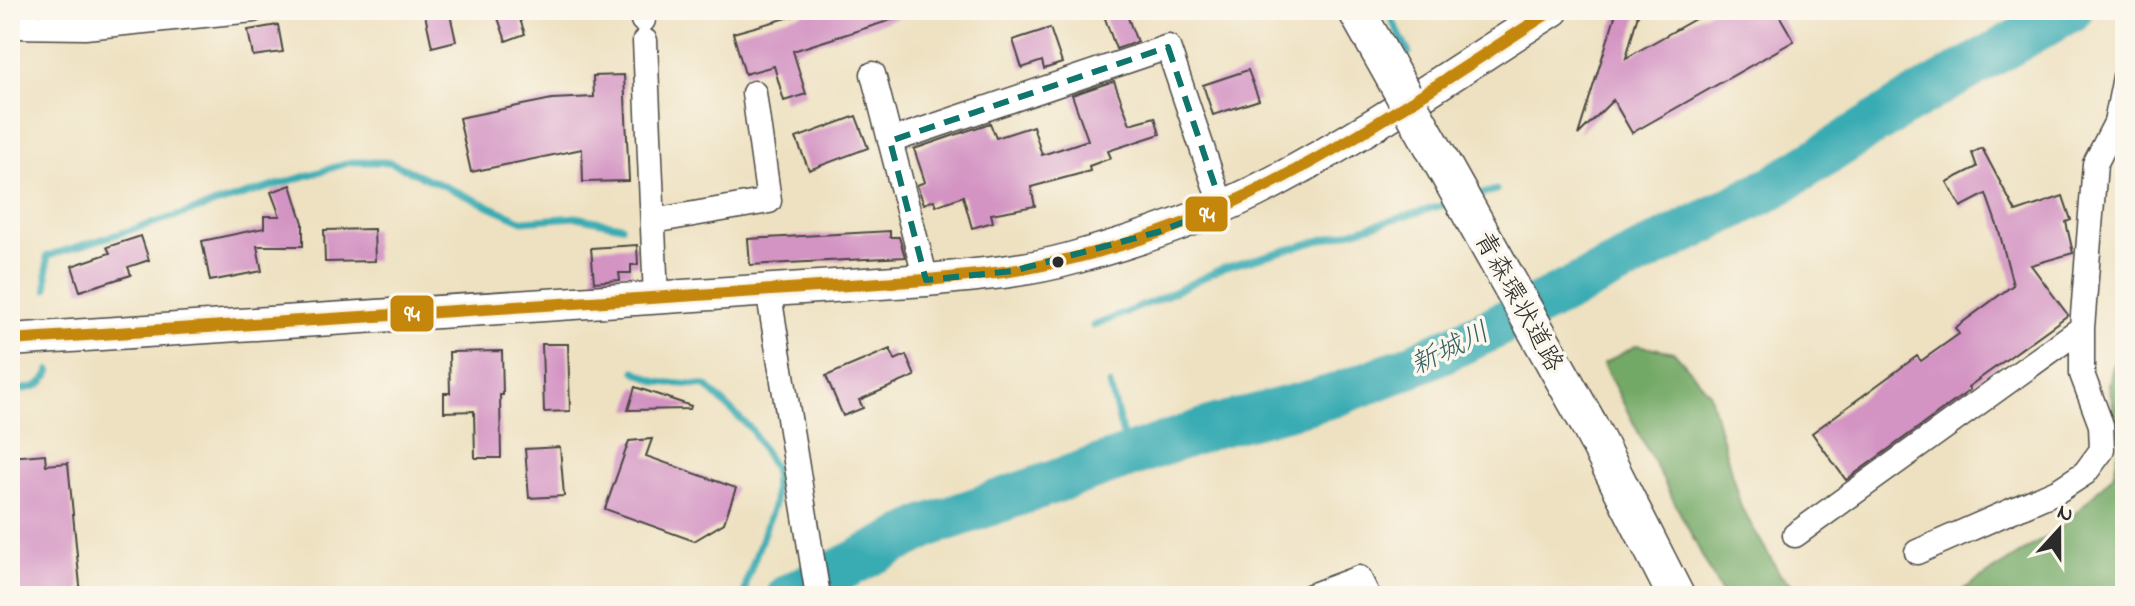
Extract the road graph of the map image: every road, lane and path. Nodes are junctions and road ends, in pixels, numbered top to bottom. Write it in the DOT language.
graph roads {
  1 [pos="253,10"];
  2 [pos="1356,10"];
  3 [pos="1553,10"];
  4 [pos="643,24"];
  5 [pos="10,26"];
  6 [pos="873,74"];
  7 [pos="2125,77"];
  8 [pos="754,93"];
  9 [pos="890,141"];
  10 [pos="1222,207"];
  11 [pos="653,221"];
  12 [pos="926,280"];
  13 [pos="768,289"];
  14 [pos="656,298"];
  15 [pos="2082,328"];
  16 [pos="10,340"];
  17 [pos="1795,535"];
  18 [pos="1917,552"];
  19 [pos="818,596"];
  20 [pos="1311,596"];
  21 [pos="1368,596"];
  22 [pos="1676,596"];
  1 -- 5 [label="street"];
  2 -- 22 [label="highway, 青森環状道路, bridge"];
  3 -- 10 [label="main road"];
  4 -- 11 [label="street"];
  6 -- 9 [label="street"];
  7 -- 15 [label="street"];
  8 -- 11 [label="street"];
  9 -- 10 [label="street"];
  9 -- 12 [label="street"];
  10 -- 12 [label="main road"];
  11 -- 14 [label="street"];
  12 -- 13 [label="main road"];
  13 -- 14 [label="main road"];
  13 -- 19 [label="street"];
  14 -- 16 [label="main road"];
  15 -- 17 [label="street"];
  15 -- 18 [label="street"];
  20 -- 21 [label="street"];
}
